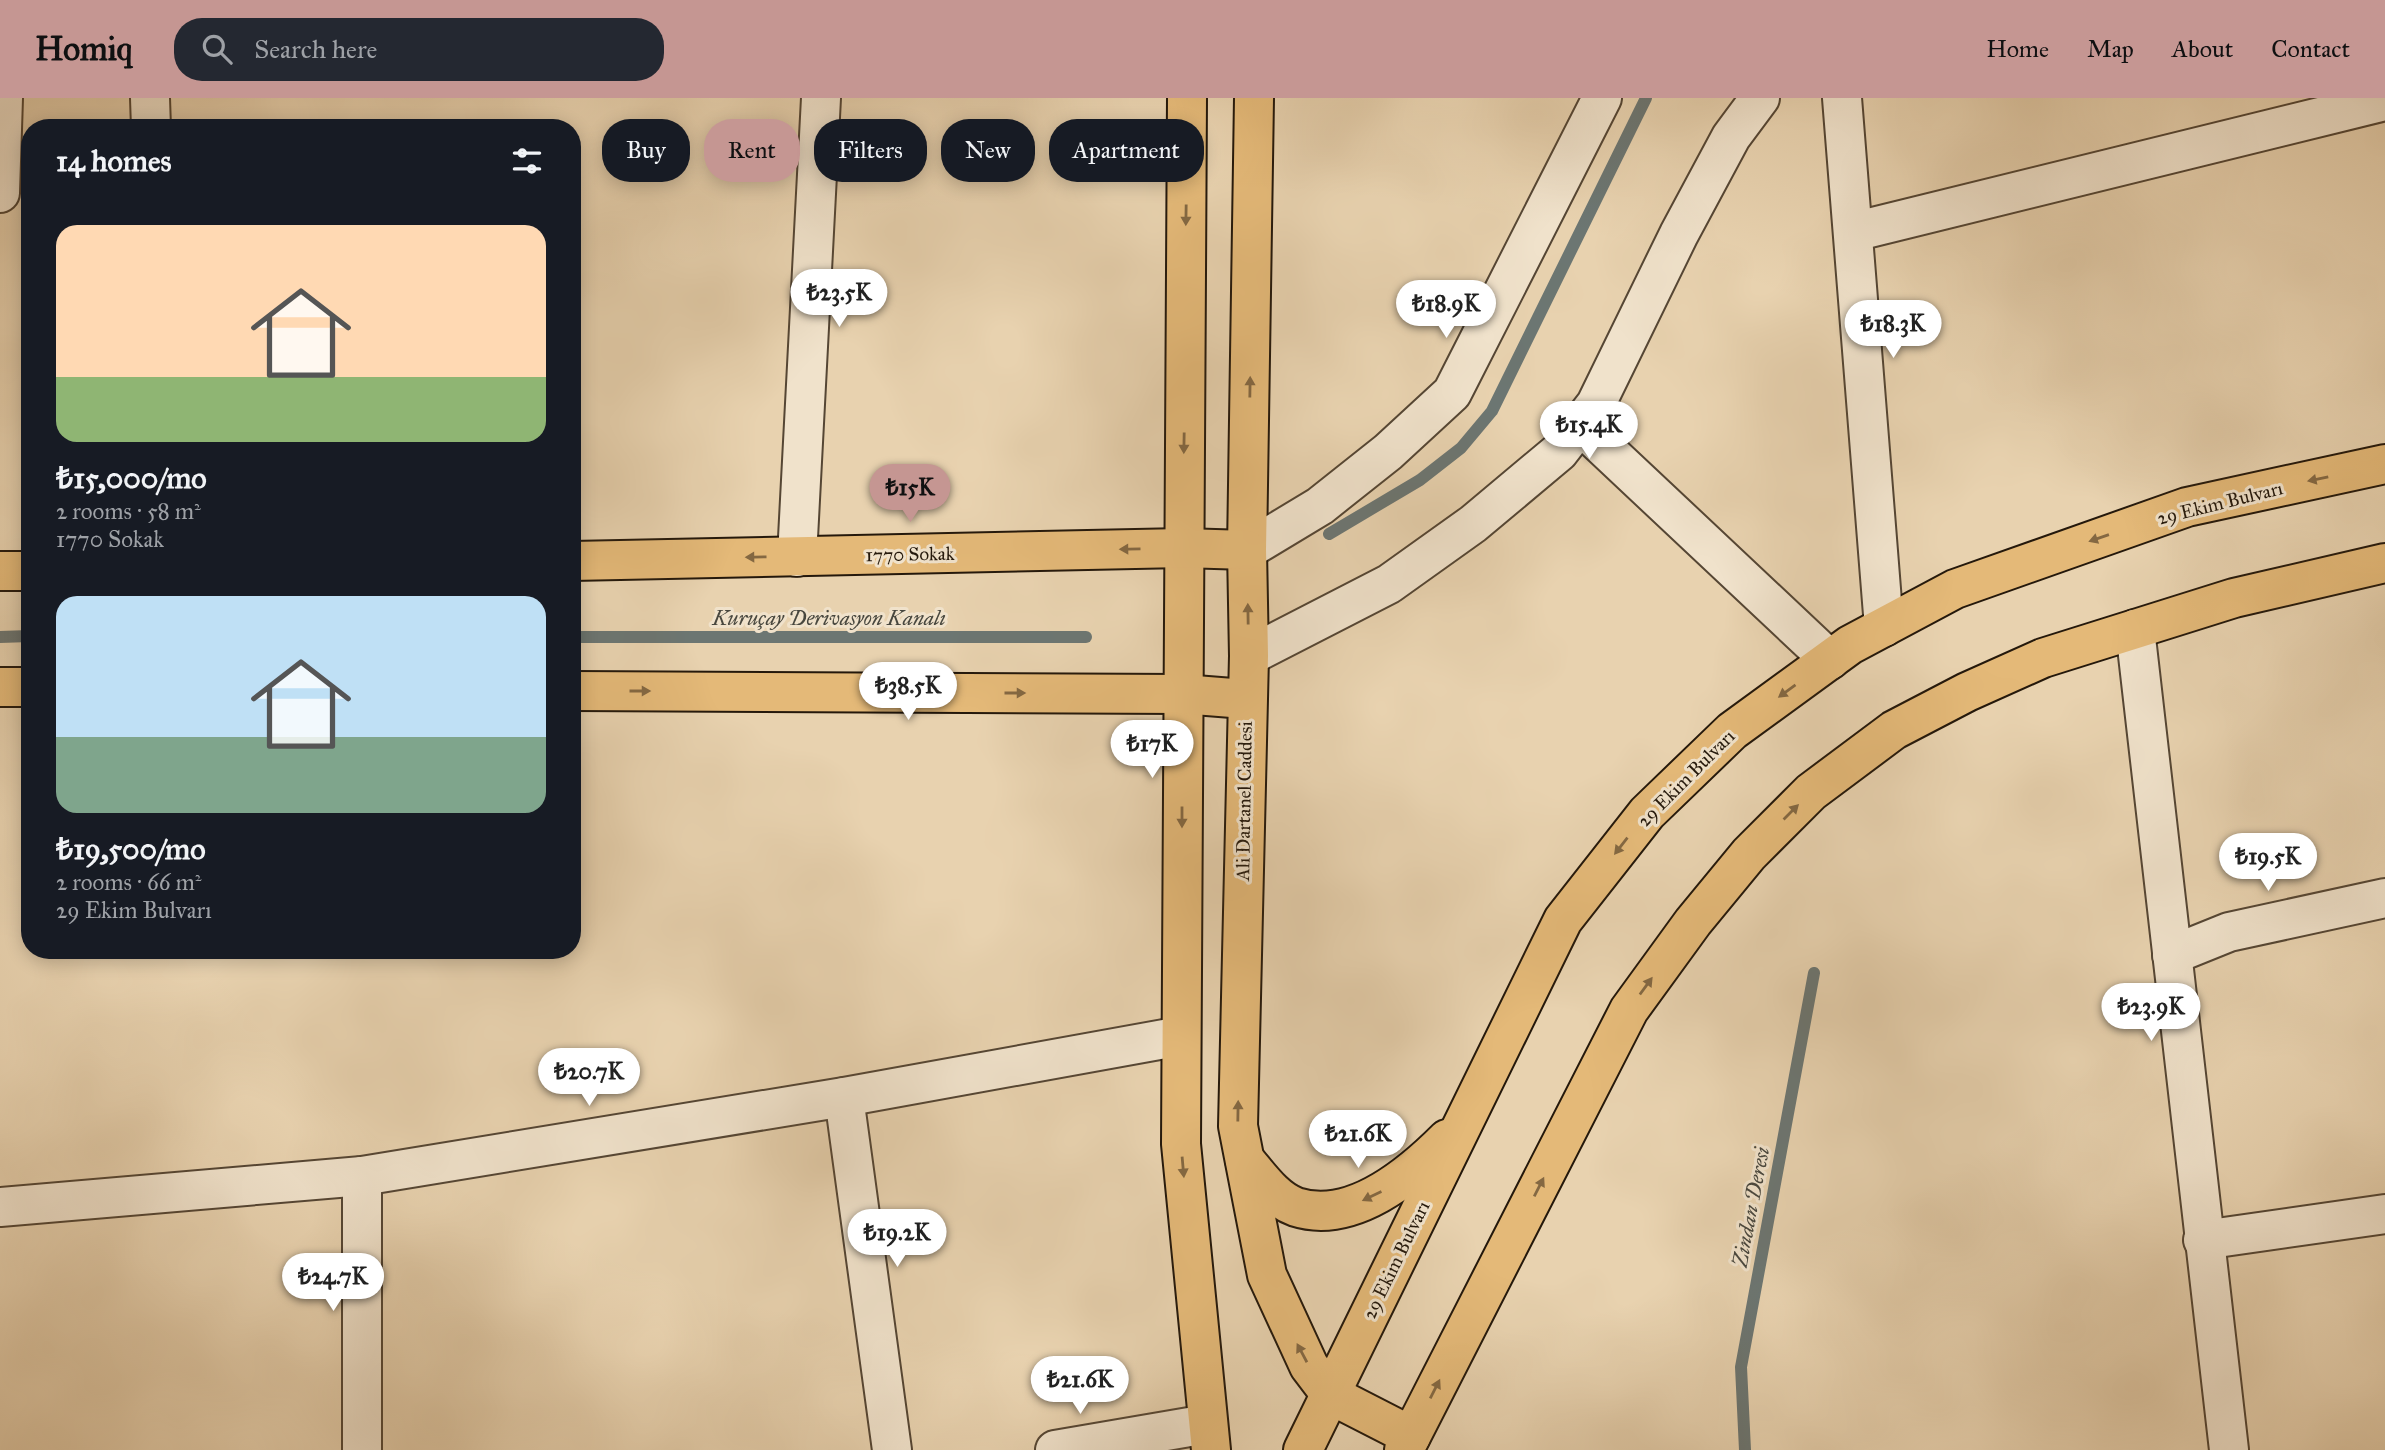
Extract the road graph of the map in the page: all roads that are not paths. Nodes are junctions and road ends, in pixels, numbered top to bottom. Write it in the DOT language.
graph roads {
  1 [pos="3,98"];
  2 [pos="150,98"];
  3 [pos="821,98"];
  4 [pos="1187,98"];
  5 [pos="1255,98"];
  6 [pos="1602,98"];
  7 [pos="1760,98"];
  8 [pos="1842,98"];
  9 [pos="2385,101"];
  10 [pos="151,119"];
  11 [pos="0,192"];
  12 [pos="1853,232"];
  13 [pos="1580,425"];
  14 [pos="2385,464"];
  15 [pos="1183,548"];
  16 [pos="1247,550"];
  17 [pos="797,556"];
  18 [pos="581,561"];
  19 [pos="2385,564"];
  20 [pos="0,570"];
  21 [pos="21,570"];
  22 [pos="1884,627"];
  23 [pos="2135,629"];
  24 [pos="1249,656"];
  25 [pos="1830,660"];
  26 [pos="0,687"];
  27 [pos="21,687"];
  28 [pos="581,691"];
  29 [pos="1182,695"];
  30 [pos="1245,699"];
  31 [pos="2385,898"];
  32 [pos="2172,955"];
  33 [pos="1181,1036"];
  34 [pos="844,1097"];
  35 [pos="1463,1122"];
  36 [pos="1245,1160"];
  37 [pos="362,1176"];
  38 [pos="0,1207"];
  39 [pos="2385,1214"];
  40 [pos="2203,1240"];
  41 [pos="1331,1395"];
  42 [pos="1209,1442"];
  43 [pos="1408,1443"];
  44 [pos="362,1450"];
  45 [pos="892,1450"];
  46 [pos="1055,1450"];
  47 [pos="1303,1450"];
  48 [pos="2229,1450"];
  1 -- 11 [label="street"];
  2 -- 10 [label="street"];
  3 -- 17 [label="street"];
  4 -- 15 [label="main road, one-way"];
  16 -- 5 [label="main road, Ali Dartanel Caddesi, one-way"];
  6 -- 16 [label="street"];
  7 -- 13 [label="street"];
  8 -- 12 [label="street"];
  9 -- 12 [label="street"];
  12 -- 22 [label="street"];
  13 -- 24 [label="street"];
  13 -- 25 [label="street"];
  14 -- 22 [label="main road, 29 Ekim Bulvarı, one-way"];
  15 -- 16 [label="main road, 1770 Sokak"];
  15 -- 17 [label="main road, 1770 Sokak, one-way"];
  15 -- 29 [label="main road"];
  24 -- 16 [label="main road, Ali Dartanel Caddesi, one-way"];
  17 -- 18 [label="main road, 1770 Sokak, one-way"];
  19 -- 23 [label="main road"];
  20 -- 21 [label="main road"];
  22 -- 25 [label="main road, 29 Ekim Bulvarı"];
  23 -- 32 [label="street"];
  43 -- 23 [label="main road, one-way"];
  24 -- 30 [label="main road, Ali Dartanel Caddesi"];
  25 -- 35 [label="main road, 29 Ekim Bulvarı, one-way"];
  26 -- 27 [label="main road"];
  28 -- 29 [label="main road, one-way"];
  29 -- 30 [label="main road"];
  29 -- 33 [label="main road, one-way"];
  36 -- 30 [label="main road, Ali Dartanel Caddesi, one-way"];
  31 -- 32 [label="street"];
  32 -- 40 [label="street"];
  33 -- 34 [label="street"];
  33 -- 42 [label="main road, one-way"];
  34 -- 37 [label="street"];
  34 -- 45 [label="street"];
  35 -- 36 [label="main road, one-way"];
  35 -- 41 [label="main road, 29 Ekim Bulvarı"];
  41 -- 36 [label="main road, Ali Dartanel Caddesi, one-way"];
  37 -- 38 [label="street"];
  37 -- 44 [label="street"];
  39 -- 40 [label="street"];
  40 -- 48 [label="street"];
  41 -- 43 [label="main road, Ali Dartanel Caddesi"];
  41 -- 47 [label="main road, 29 Ekim Bulvarı"];
  42 -- 46 [label="street"];
}
